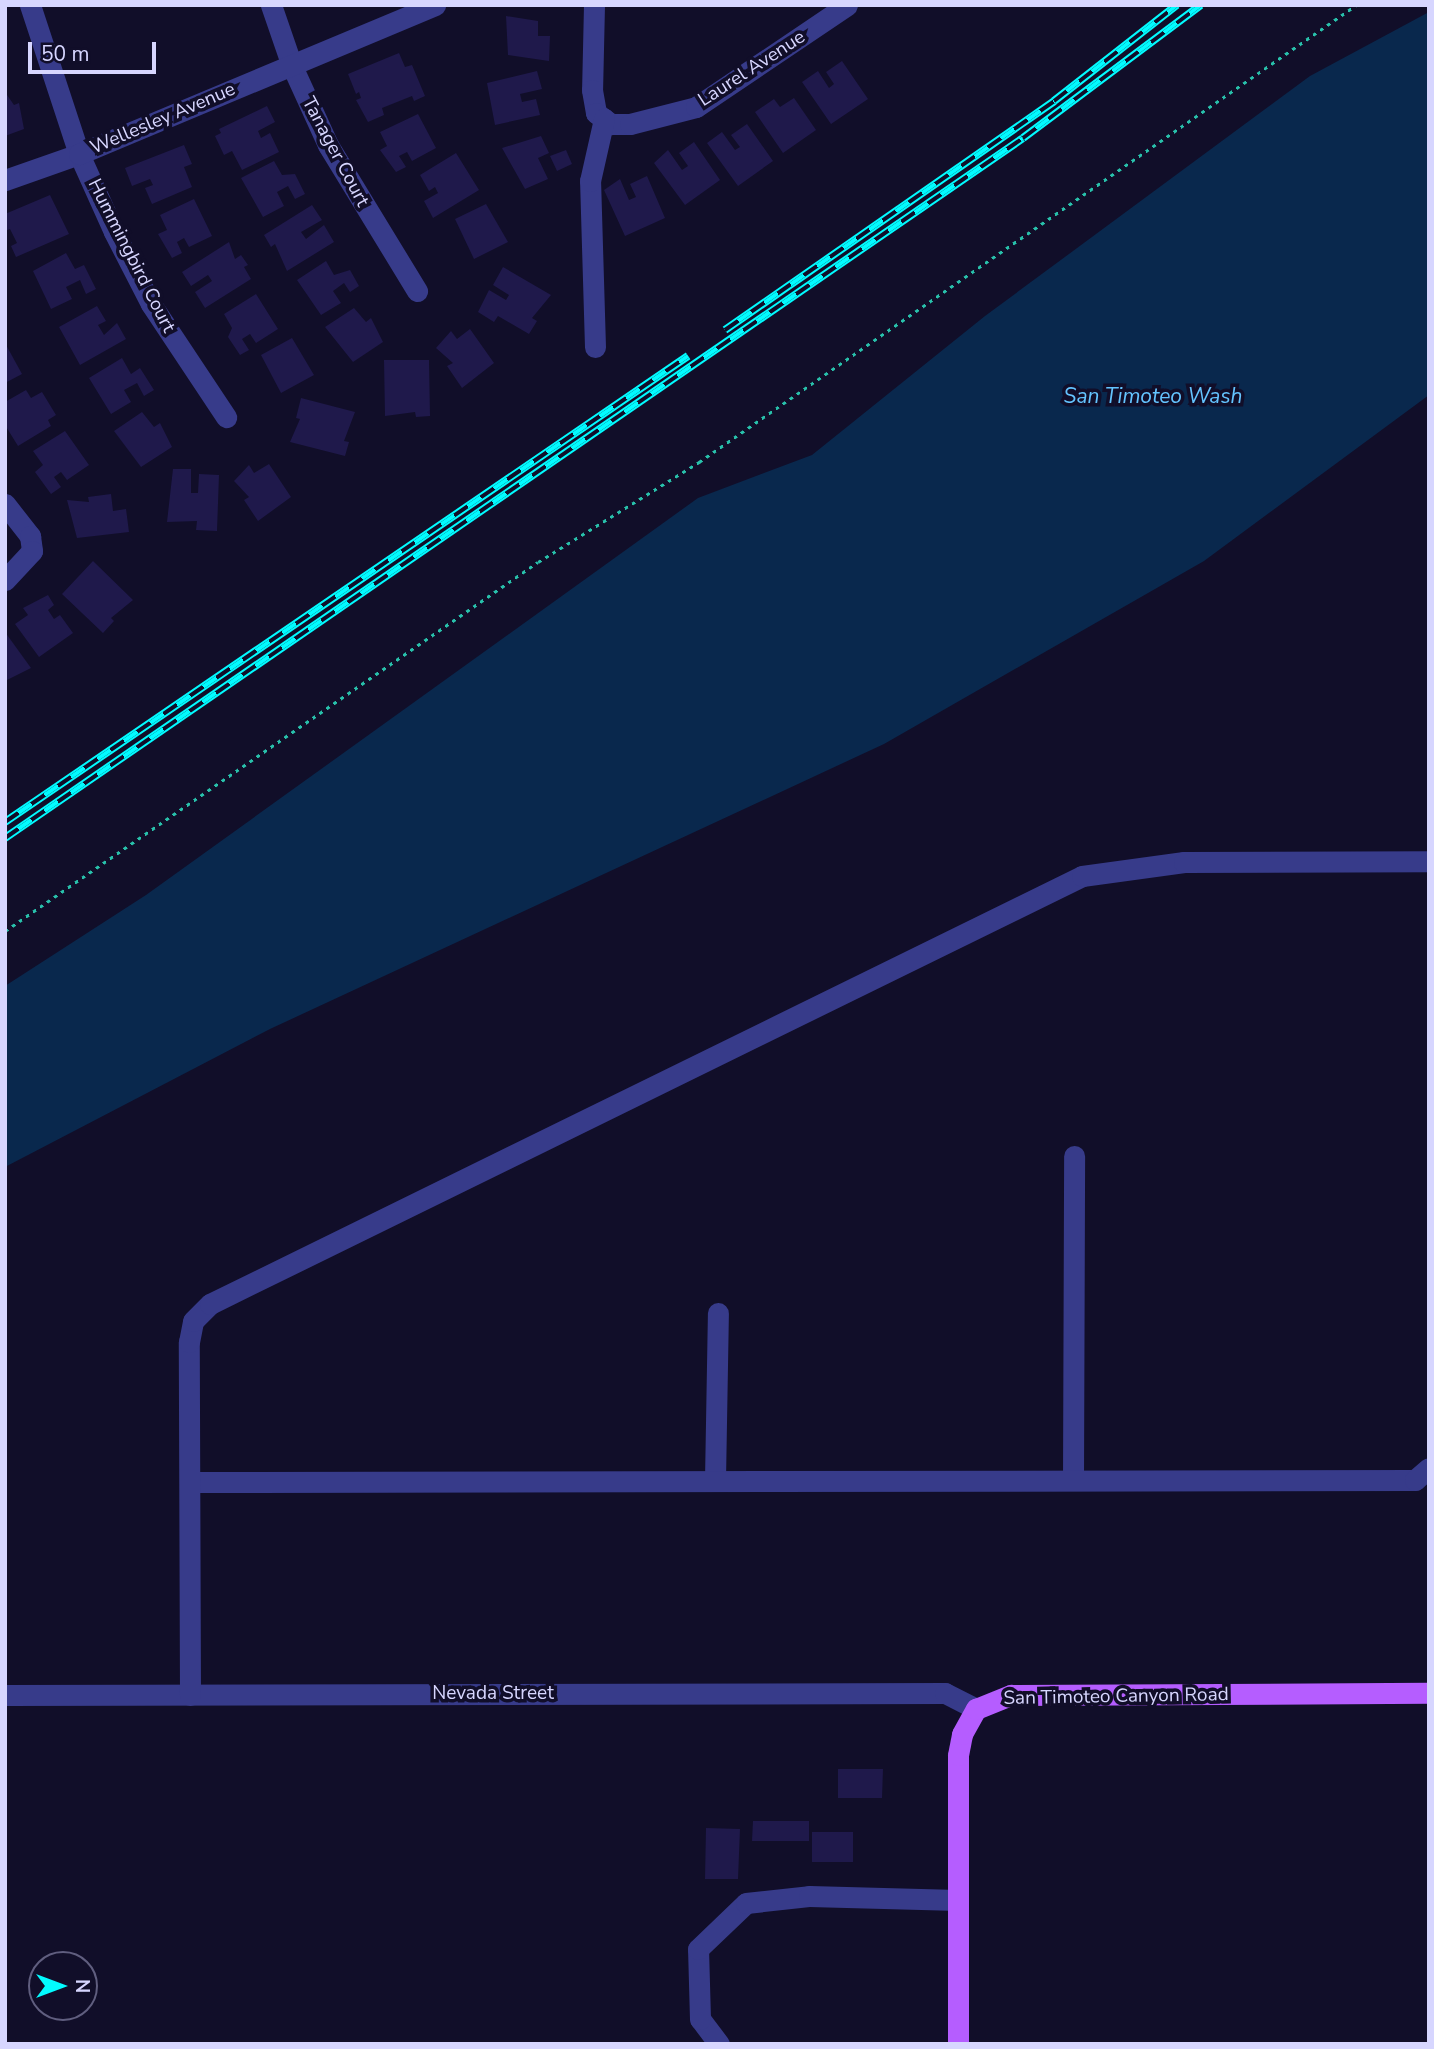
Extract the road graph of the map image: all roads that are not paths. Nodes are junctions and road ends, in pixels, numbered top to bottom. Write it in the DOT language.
graph roads {
  1 [pos="30,5"];
  2 [pos="271,5"];
  3 [pos="435,5"];
  4 [pos="594,5"];
  5 [pos="837,8"];
  6 [pos="292,66"];
  7 [pos="607,122"];
  8 [pos="79,154"];
  9 [pos="5,180"];
  10 [pos="417,291"];
  11 [pos="595,347"];
  12 [pos="226,417"];
  13 [pos="5,504"];
  14 [pos="5,580"];
  15 [pos="1429,861"];
  16 [pos="1074,1156"];
  17 [pos="718,1312"];
  18 [pos="1429,1468"];
  19 [pos="1073,1479"];
  20 [pos="715,1480"];
  21 [pos="190,1482"];
  22 [pos="1429,1693"];
  23 [pos="5,1695"];
  24 [pos="190,1695"];
  25 [pos="976,1709"];
  26 [pos="958,1900"];
  27 [pos="719,2044"];
  28 [pos="958,2044"];
  1 -- 8 [label="street, Hummingbird Court"];
  2 -- 6 [label="street, Tanager Court"];
  3 -- 6 [label="street, Wellesley Avenue"];
  4 -- 7 [label="street"];
  5 -- 7 [label="street, Laurel Avenue"];
  6 -- 8 [label="street, Wellesley Avenue"];
  6 -- 10 [label="street, Tanager Court"];
  7 -- 11 [label="street"];
  8 -- 9 [label="street, Wellesley Avenue"];
  8 -- 12 [label="street, Hummingbird Court"];
  13 -- 14 [label="street"];
  15 -- 21 [label="street"];
  16 -- 19 [label="street"];
  17 -- 20 [label="street"];
  18 -- 19 [label="street"];
  19 -- 20 [label="street"];
  20 -- 21 [label="street"];
  21 -- 24 [label="street"];
  22 -- 25 [label="main road, San Timoteo Canyon Road"];
  23 -- 24 [label="street, Nevada Street"];
  24 -- 25 [label="street, Nevada Street"];
  25 -- 26 [label="main road, San Timoteo Canyon Road"];
  26 -- 27 [label="street"];
  26 -- 28 [label="main road, San Timoteo Canyon Road"];
}
